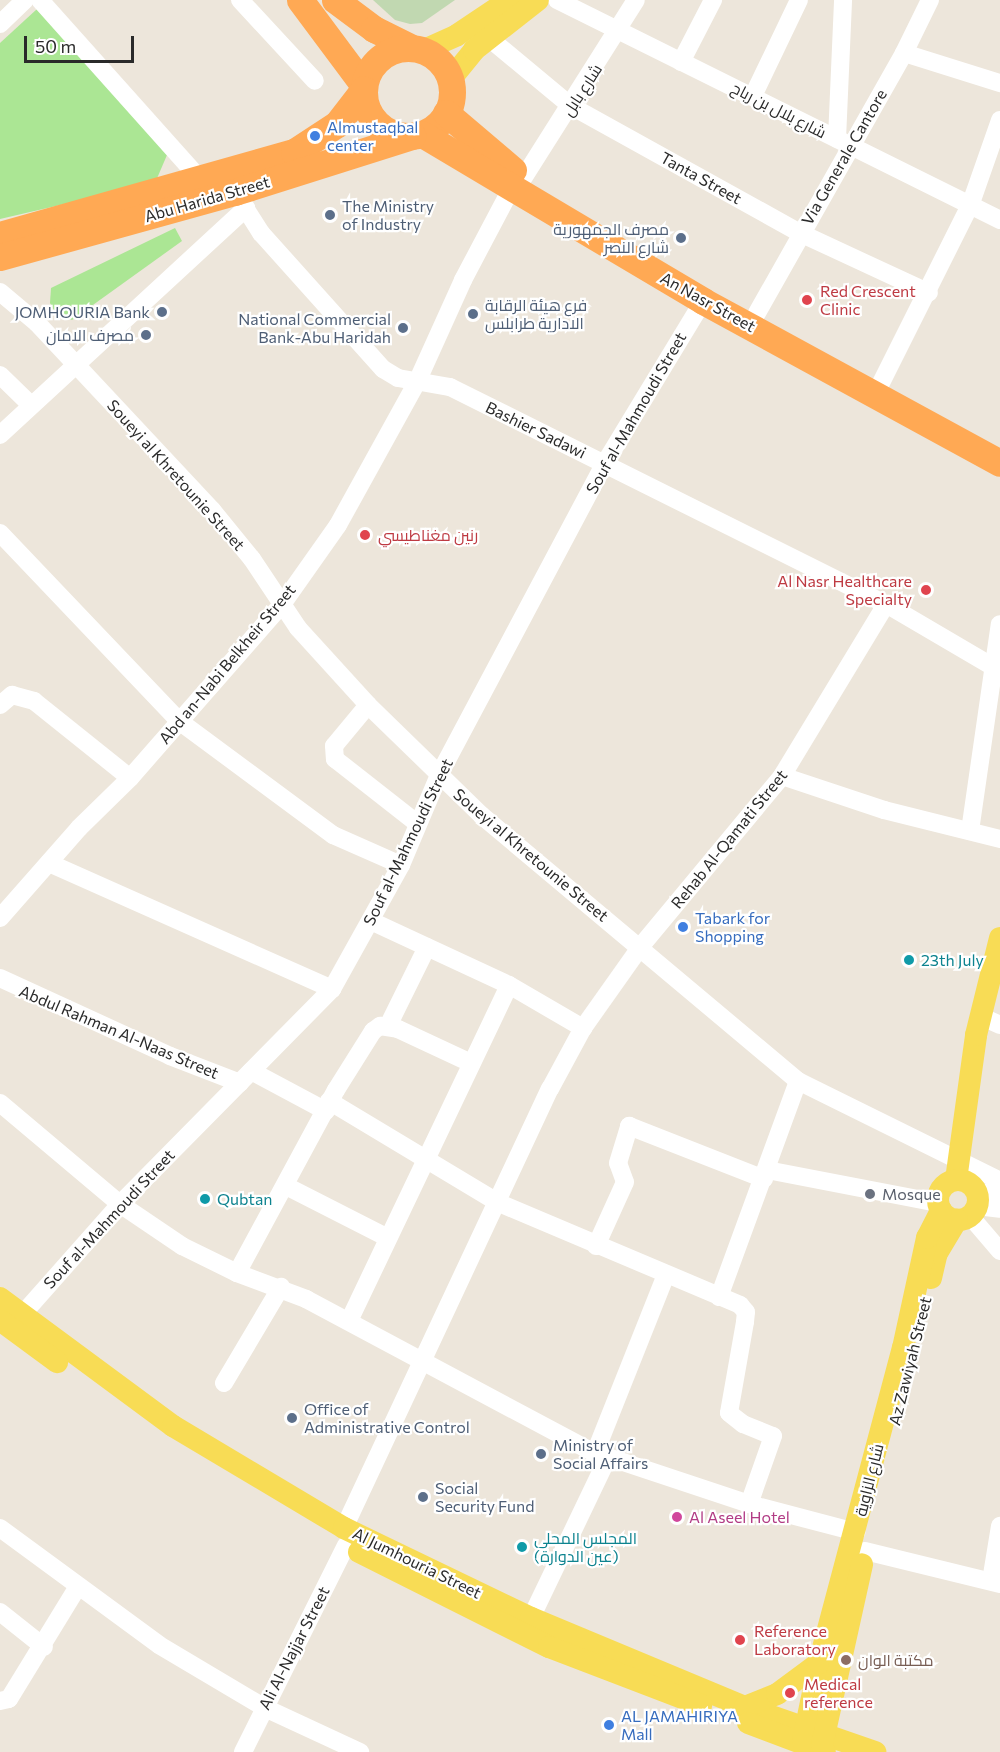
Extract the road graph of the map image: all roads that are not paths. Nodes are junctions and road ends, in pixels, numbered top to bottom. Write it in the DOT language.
graph roads {
  1 [pos="25,0"];
  2 [pos="40,0"];
  3 [pos="240,0"];
  4 [pos="300,0"];
  5 [pos="335,0"];
  6 [pos="509,0"];
  7 [pos="538,0"];
  8 [pos="557,0"];
  9 [pos="636,0"];
  10 [pos="713,0"];
  11 [pos="799,0"];
  12 [pos="843,0"];
  13 [pos="930,0"];
  14 [pos="0,24"];
  15 [pos="619,32"];
  16 [pos="489,38"];
  17 [pos="417,49"];
  18 [pos="904,53"];
  19 [pos="681,62"];
  20 [pos="450,80"];
  21 [pos="315,81"];
  22 [pos="1000,83"];
  23 [pos="364,87"];
  24 [pos="753,96"];
  25 [pos="571,106"];
  26 [pos="446,113"];
  27 [pos="1000,120"];
  28 [pos="417,135"];
  29 [pos="844,143"];
  30 [pos="200,179"];
  31 [pos="518,182"];
  32 [pos="240,200"];
  33 [pos="971,203"];
  34 [pos="1000,220"];
  35 [pos="800,233"];
  36 [pos="0,236"];
  37 [pos="0,257"];
  38 [pos="0,292"];
  39 [pos="929,293"];
  40 [pos="703,301"];
  41 [pos="757,313"];
  42 [pos="74,364"];
  43 [pos="0,375"];
  44 [pos="417,382"];
  45 [pos="881,383"];
  46 [pos="31,405"];
  47 [pos="0,435"];
  48 [pos="1000,450"];
  49 [pos="605,463"];
  50 [pos="1000,463"];
  51 [pos="0,533"];
  52 [pos="283,603"];
  53 [pos="886,604"];
  54 [pos="1000,624"];
  55 [pos="996,669"];
  56 [pos="0,705"];
  57 [pos="368,705"];
  58 [pos="179,721"];
  59 [pos="439,775"];
  60 [pos="782,776"];
  61 [pos="130,778"];
  62 [pos="418,824"];
  63 [pos="970,831"];
  64 [pos="1000,839"];
  65 [pos="49,863"];
  66 [pos="401,865"];
  67 [pos="0,918"];
  68 [pos="371,921"];
  69 [pos="1000,938"];
  70 [pos="641,946"];
  71 [pos="427,947"];
  72 [pos="0,978"];
  73 [pos="509,985"];
  74 [pos="332,989"];
  75 [pos="985,1025"];
  76 [pos="388,1026"];
  77 [pos="583,1028"];
  78 [pos="471,1063"];
  79 [pos="245,1077"];
  80 [pos="798,1081"];
  81 [pos="0,1103"];
  82 [pos="328,1106"];
  83 [pos="426,1157"];
  84 [pos="766,1174"];
  85 [pos="1000,1181"];
  86 [pos="286,1186"];
  87 [pos="1000,1192"];
  88 [pos="956,1193"];
  89 [pos="499,1203"];
  90 [pos="120,1204"];
  91 [pos="1000,1209"];
  92 [pos="388,1238"];
  93 [pos="596,1246"];
  94 [pos="1000,1251"];
  95 [pos="237,1273"];
  96 [pos="666,1275"];
  97 [pos="280,1287"];
  98 [pos="719,1297"];
  99 [pos="0,1298"];
  100 [pos="6,1321"];
  101 [pos="350,1321"];
  102 [pos="423,1364"];
  103 [pos="224,1383"];
  104 [pos="602,1455"];
  105 [pos="749,1504"];
  106 [pos="1000,1526"];
  107 [pos="0,1528"];
  108 [pos="345,1536"];
  109 [pos="860,1542"];
  110 [pos="995,1583"];
  111 [pos="76,1588"];
  112 [pos="0,1612"];
  113 [pos="531,1618"];
  114 [pos="44,1647"];
  115 [pos="819,1663"];
  116 [pos="0,1701"];
  117 [pos="745,1707"];
  118 [pos="265,1708"];
  119 [pos="815,1744"];
  120 [pos="330,1746"];
  121 [pos="243,1752"];
  122 [pos="360,1752"];
  123 [pos="875,1752"];
  1 -- 14 [label="street"];
  2 -- 30 [label="street"];
  3 -- 21 [label="street"];
  4 -- 23 [label="highway"];
  5 -- 17 [label="highway"];
  6 -- 17 [label="main road"];
  7 -- 16 [label="main road"];
  8 -- 15 [label="street, شارع بلال بن رباح"];
  9 -- 15 [label="street, شارع بابل"];
  10 -- 19 [label="street"];
  11 -- 24 [label="street"];
  12 -- 29 [label="street"];
  13 -- 18 [label="street, Via Generale Cantore"];
  15 -- 19 [label="street, شارع بلال بن رباح"];
  15 -- 25 [label="street, شارع بابل"];
  16 -- 20 [label="main road"];
  16 -- 25 [label="street, Tanta Street"];
  17 -- 20 [label="highway"];
  17 -- 23 [label="highway"];
  18 -- 22 [label="street"];
  18 -- 29 [label="street, Via Generale Cantore"];
  19 -- 24 [label="street, شارع بلال بن رباح"];
  20 -- 26 [label="highway"];
  23 -- 28 [label="highway"];
  23 -- 30 [label="highway, Abu Harida Street"];
  24 -- 29 [label="street, شارع بلال بن رباح"];
  25 -- 31 [label="street, شارع بابل"];
  25 -- 35 [label="street, Tanta Street"];
  26 -- 28 [label="highway"];
  26 -- 31 [label="highway, An Nasr Street"];
  27 -- 33 [label="street"];
  28 -- 31 [label="highway, An Nasr Street"];
  28 -- 32 [label="highway, Abu Harida Street"];
  29 -- 33 [label="street, شارع بلال بن رباح"];
  29 -- 35 [label="street, Via Generale Cantore"];
  30 -- 36 [label="highway, Abu Harida Street"];
  31 -- 40 [label="highway, An Nasr Street"];
  31 -- 41 [label="highway, An Nasr Street"];
  31 -- 44 [label="street, Abd an-Nabi Belkheir Street"];
  32 -- 37 [label="highway, Abu Harida Street"];
  32 -- 42 [label="street"];
  32 -- 44 [label="street, Bashier Sadawi"];
  33 -- 34 [label="street, شارع بلال بن رباح"];
  33 -- 39 [label="street"];
  35 -- 39 [label="street, Tanta Street"];
  35 -- 41 [label="street, Via Generale Cantore"];
  38 -- 42 [label="street, Soueyi al Khretounie Street"];
  39 -- 45 [label="street"];
  40 -- 49 [label="street, Souf al-Mahmoudi Street"];
  40 -- 50 [label="highway, An Nasr Street"];
  41 -- 45 [label="highway, An Nasr Street"];
  42 -- 46 [label="street"];
  42 -- 52 [label="street, Soueyi al Khretounie Street"];
  43 -- 46 [label="street"];
  44 -- 49 [label="street, Bashier Sadawi"];
  44 -- 52 [label="street, Abd an-Nabi Belkheir Street"];
  45 -- 48 [label="highway, An Nasr Street"];
  46 -- 47 [label="street"];
  49 -- 53 [label="street, Bashier Sadawi"];
  49 -- 59 [label="street, Souf al-Mahmoudi Street"];
  51 -- 58 [label="street"];
  52 -- 57 [label="street, Soueyi al Khretounie Street"];
  52 -- 58 [label="street, Abd an-Nabi Belkheir Street"];
  53 -- 55 [label="street, Bashier Sadawi"];
  53 -- 60 [label="street, Rehab Al-Qamati Street"];
  54 -- 55 [label="street"];
  55 -- 63 [label="street"];
  56 -- 61 [label="street"];
  57 -- 59 [label="street, Soueyi al Khretounie Street"];
  57 -- 62 [label="street"];
  58 -- 61 [label="street, Abd an-Nabi Belkheir Street"];
  58 -- 66 [label="street"];
  59 -- 62 [label="street, Souf al-Mahmoudi Street"];
  59 -- 70 [label="street, Soueyi al Khretounie Street"];
  60 -- 63 [label="street"];
  60 -- 70 [label="street, Rehab Al-Qamati Street"];
  61 -- 65 [label="street, Abd an-Nabi Belkheir Street"];
  62 -- 66 [label="street, Souf al-Mahmoudi Street"];
  63 -- 64 [label="street"];
  65 -- 67 [label="street, Abd an-Nabi Belkheir Street"];
  65 -- 74 [label="street"];
  66 -- 68 [label="street, Souf al-Mahmoudi Street"];
  68 -- 71 [label="street"];
  68 -- 74 [label="street, Souf al-Mahmoudi Street"];
  69 -- 75 [label="main road"];
  70 -- 77 [label="street, Rehab Al-Qamati Street"];
  70 -- 80 [label="street, Soueyi al Khretounie Street"];
  71 -- 73 [label="street"];
  71 -- 76 [label="street"];
  72 -- 79 [label="street, Abdul Rahman Al-Naas Street"];
  73 -- 77 [label="street"];
  73 -- 78 [label="street"];
  74 -- 79 [label="street, Souf al-Mahmoudi Street"];
  75 -- 88 [label="main road, Az Zawiyah Street"];
  76 -- 78 [label="street"];
  76 -- 82 [label="street"];
  77 -- 89 [label="street, Rehab Al-Qamati Street"];
  78 -- 83 [label="street"];
  79 -- 82 [label="street, Abdul Rahman Al-Naas Street"];
  79 -- 90 [label="street, Souf al-Mahmoudi Street"];
  80 -- 84 [label="street"];
  80 -- 88 [label="street, Soueyi al Khretounie Street"];
  81 -- 90 [label="street"];
  82 -- 83 [label="street, Abdul Rahman Al-Naas Street"];
  82 -- 86 [label="street"];
  83 -- 89 [label="street, Abdul Rahman Al-Naas Street"];
  83 -- 92 [label="street"];
  84 -- 88 [label="street"];
  84 -- 93 [label="street"];
  84 -- 98 [label="street"];
  85 -- 88 [label="street"];
  86 -- 92 [label="street"];
  86 -- 95 [label="street"];
  87 -- 88 [label="street"];
  88 -- 91 [label="street"];
  88 -- 94 [label="street"];
  88 -- 109 [label="main road, Az Zawiyah Street"];
  89 -- 93 [label="street, Abdul Rahman Al-Naas Street"];
  89 -- 102 [label="street, Ali Al-Najjar Street"];
  90 -- 95 [label="street"];
  90 -- 100 [label="street, Souf al-Mahmoudi Street"];
  92 -- 101 [label="street"];
  93 -- 96 [label="street, Abdul Rahman Al-Naas Street"];
  95 -- 97 [label="street"];
  96 -- 98 [label="street, Abdul Rahman Al-Naas Street"];
  96 -- 104 [label="street"];
  97 -- 101 [label="street"];
  97 -- 103 [label="street"];
  98 -- 105 [label="street, Abdul Rahman Al-Naas Street"];
  99 -- 100 [label="main road, Al Jumhouria Street"];
  100 -- 108 [label="main road, Al Jumhouria Street"];
  101 -- 102 [label="street"];
  102 -- 104 [label="street"];
  102 -- 108 [label="street, Ali Al-Najjar Street"];
  104 -- 105 [label="street"];
  104 -- 113 [label="street"];
  105 -- 109 [label="street"];
  106 -- 110 [label="street"];
  107 -- 111 [label="street"];
  108 -- 113 [label="main road, Al Jumhouria Street"];
  108 -- 118 [label="street, Ali Al-Najjar Street"];
  108 -- 119 [label="main road, Al Jumhouria Street"];
  109 -- 110 [label="street"];
  109 -- 115 [label="main road, شارع الزاوية"];
  109 -- 119 [label="main road, Az Zawiyah Street"];
  111 -- 114 [label="street"];
  111 -- 118 [label="street"];
  112 -- 114 [label="street"];
  113 -- 117 [label="main road, Al Jumhouria Street"];
  114 -- 116 [label="street"];
  115 -- 117 [label="main road"];
  115 -- 119 [label="main road, شارع الزاوية"];
  117 -- 119 [label="main road, Al Jumhouria Street"];
  118 -- 120 [label="street"];
  118 -- 121 [label="street, Ali Al-Najjar Street"];
  119 -- 123 [label="main road, Al Jumhouria Street"];
  120 -- 122 [label="street"];
}
